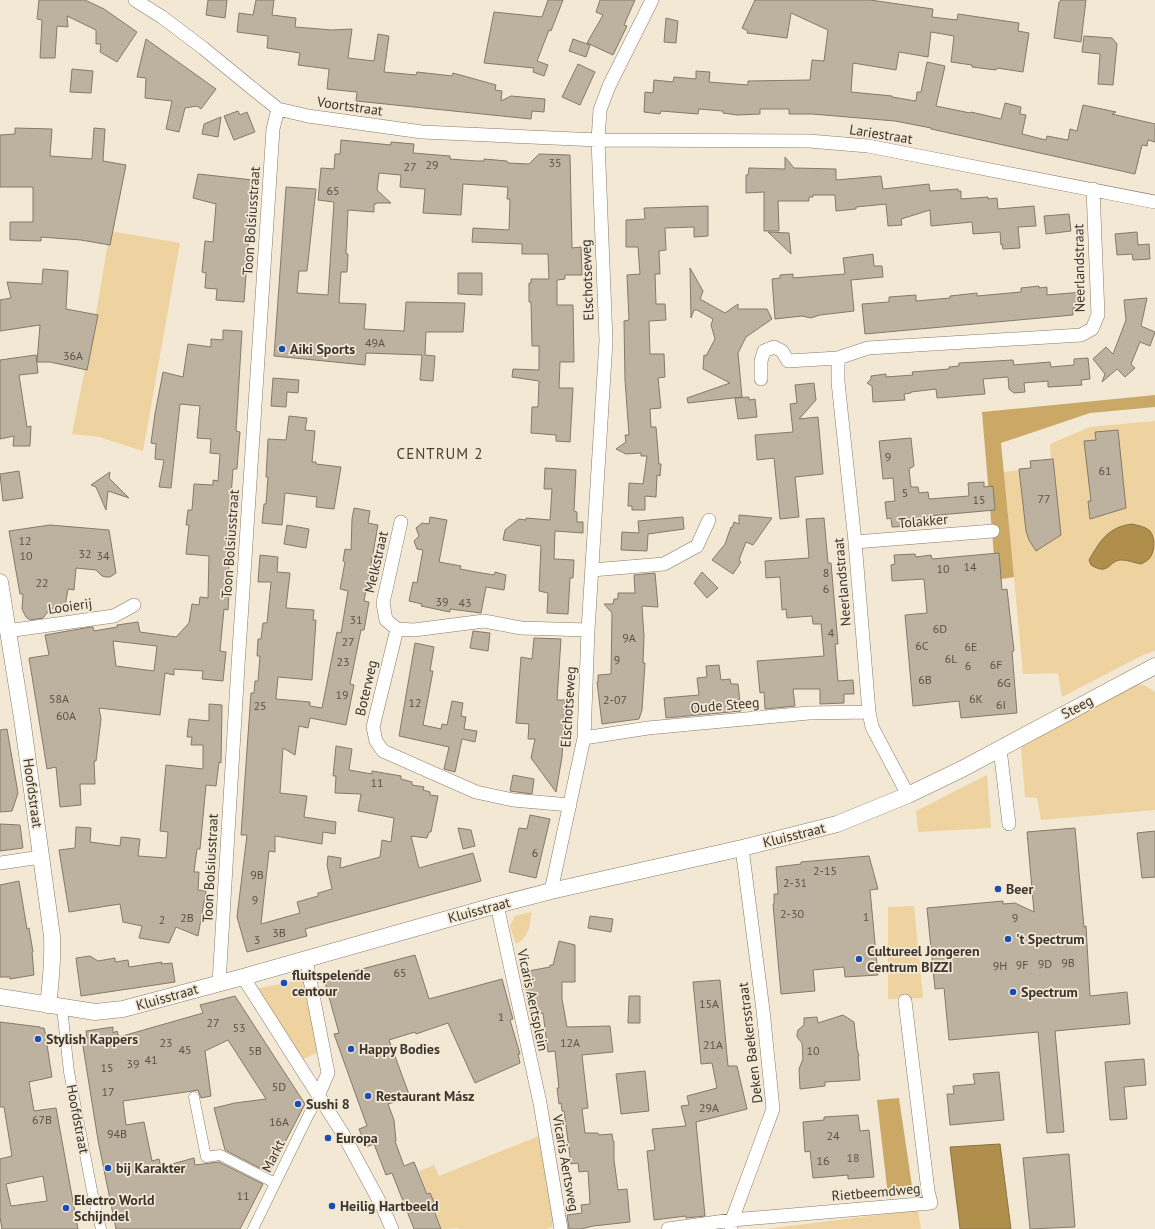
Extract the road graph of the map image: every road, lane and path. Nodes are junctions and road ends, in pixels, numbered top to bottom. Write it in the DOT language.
graph roads {
  1 [pos="135,0"];
  2 [pos="652,0"];
  3 [pos="278,109"];
  4 [pos="598,140"];
  5 [pos="1093,189"];
  6 [pos="1155,202"];
  7 [pos="838,358"];
  8 [pos="761,379"];
  9 [pos="709,520"];
  10 [pos="402,522"];
  11 [pos="993,531"];
  12 [pos="855,542"];
  13 [pos="592,570"];
  14 [pos="0,582"];
  15 [pos="134,605"];
  16 [pos="397,629"];
  17 [pos="588,630"];
  18 [pos="7,631"];
  19 [pos="1155,666"];
  20 [pos="869,712"];
  21 [pos="584,738"];
  22 [pos="1000,749"];
  23 [pos="908,795"];
  24 [pos="570,805"];
  25 [pos="1009,824"];
  26 [pos="742,848"];
  27 [pos="41,857"];
  28 [pos="0,863"];
  29 [pos="551,891"];
  30 [pos="497,905"];
  31 [pos="306,959"];
  32 [pos="243,977"];
  33 [pos="219,983"];
  34 [pos="0,997"];
  35 [pos="905,1001"];
  36 [pos="55,1006"];
  37 [pos="318,1096"];
  38 [pos="194,1097"];
  39 [pos="540,1103"];
  40 [pos="275,1182"];
  41 [pos="731,1225"];
  42 [pos="101,1229"];
  43 [pos="252,1229"];
  44 [pos="392,1229"];
  45 [pos="561,1229"];
  46 [pos="668,1229"];
  1 -- 3 [label="street, Voortstraat"];
  2 -- 4 [label="street, Elschotseweg"];
  3 -- 4 [label="street, Voortstraat"];
  3 -- 33 [label="street, Toon Bolsiusstraat"];
  4 -- 5 [label="street, Lariestraat"];
  4 -- 13 [label="street, Elschotseweg"];
  5 -- 6 [label="street, Lariestraat"];
  5 -- 7 [label="street, Neerlandstraat"];
  7 -- 8 [label="street, Neerlandstraat"];
  7 -- 12 [label="street, Neerlandstraat"];
  9 -- 13 [label="street"];
  10 -- 16 [label="street, Melkstraat"];
  11 -- 12 [label="street, Tolakker"];
  12 -- 20 [label="street, Neerlandstraat"];
  13 -- 17 [label="street, Elschotseweg"];
  14 -- 18 [label="street, Hoofdstraat"];
  15 -- 18 [label="street, Looierij"];
  16 -- 17 [label="street"];
  16 -- 24 [label="street, Boterweg"];
  17 -- 21 [label="street, Elschotseweg"];
  18 -- 27 [label="street, Hoofdstraat"];
  19 -- 22 [label="street, Steeg"];
  20 -- 21 [label="street, Oude Steeg"];
  20 -- 23 [label="street, Neerlandstraat"];
  21 -- 24 [label="street, Elschotseweg"];
  22 -- 23 [label="street, Steeg"];
  22 -- 25 [label="street"];
  23 -- 26 [label="street, Kluisstraat"];
  24 -- 29 [label="street, Elschotseweg"];
  26 -- 29 [label="street, Kluisstraat"];
  26 -- 41 [label="street, Deken Baekersstraat"];
  27 -- 28 [label="street"];
  27 -- 36 [label="street, Hoofdstraat"];
  29 -- 30 [label="street, Kluisstraat"];
  30 -- 31 [label="street, Kluisstraat"];
  30 -- 39 [label="street, Vicaris Aertsplein"];
  31 -- 32 [label="street, Kluisstraat"];
  31 -- 37 [label="street"];
  32 -- 33 [label="street, Kluisstraat"];
  32 -- 37 [label="street"];
  33 -- 36 [label="street, Kluisstraat"];
  34 -- 36 [label="street, Kluisstraat"];
  35 -- 41 [label="street, Rietbeemdweg"];
  36 -- 42 [label="street, Hoofdstraat"];
  37 -- 40 [label="street, Markt"];
  37 -- 44 [label="street"];
  38 -- 40 [label="street"];
  39 -- 45 [label="street, Vicaris Aertsweg"];
  40 -- 43 [label="street, Markt"];
  41 -- 46 [label="street, Rietbeemdweg"];
}
